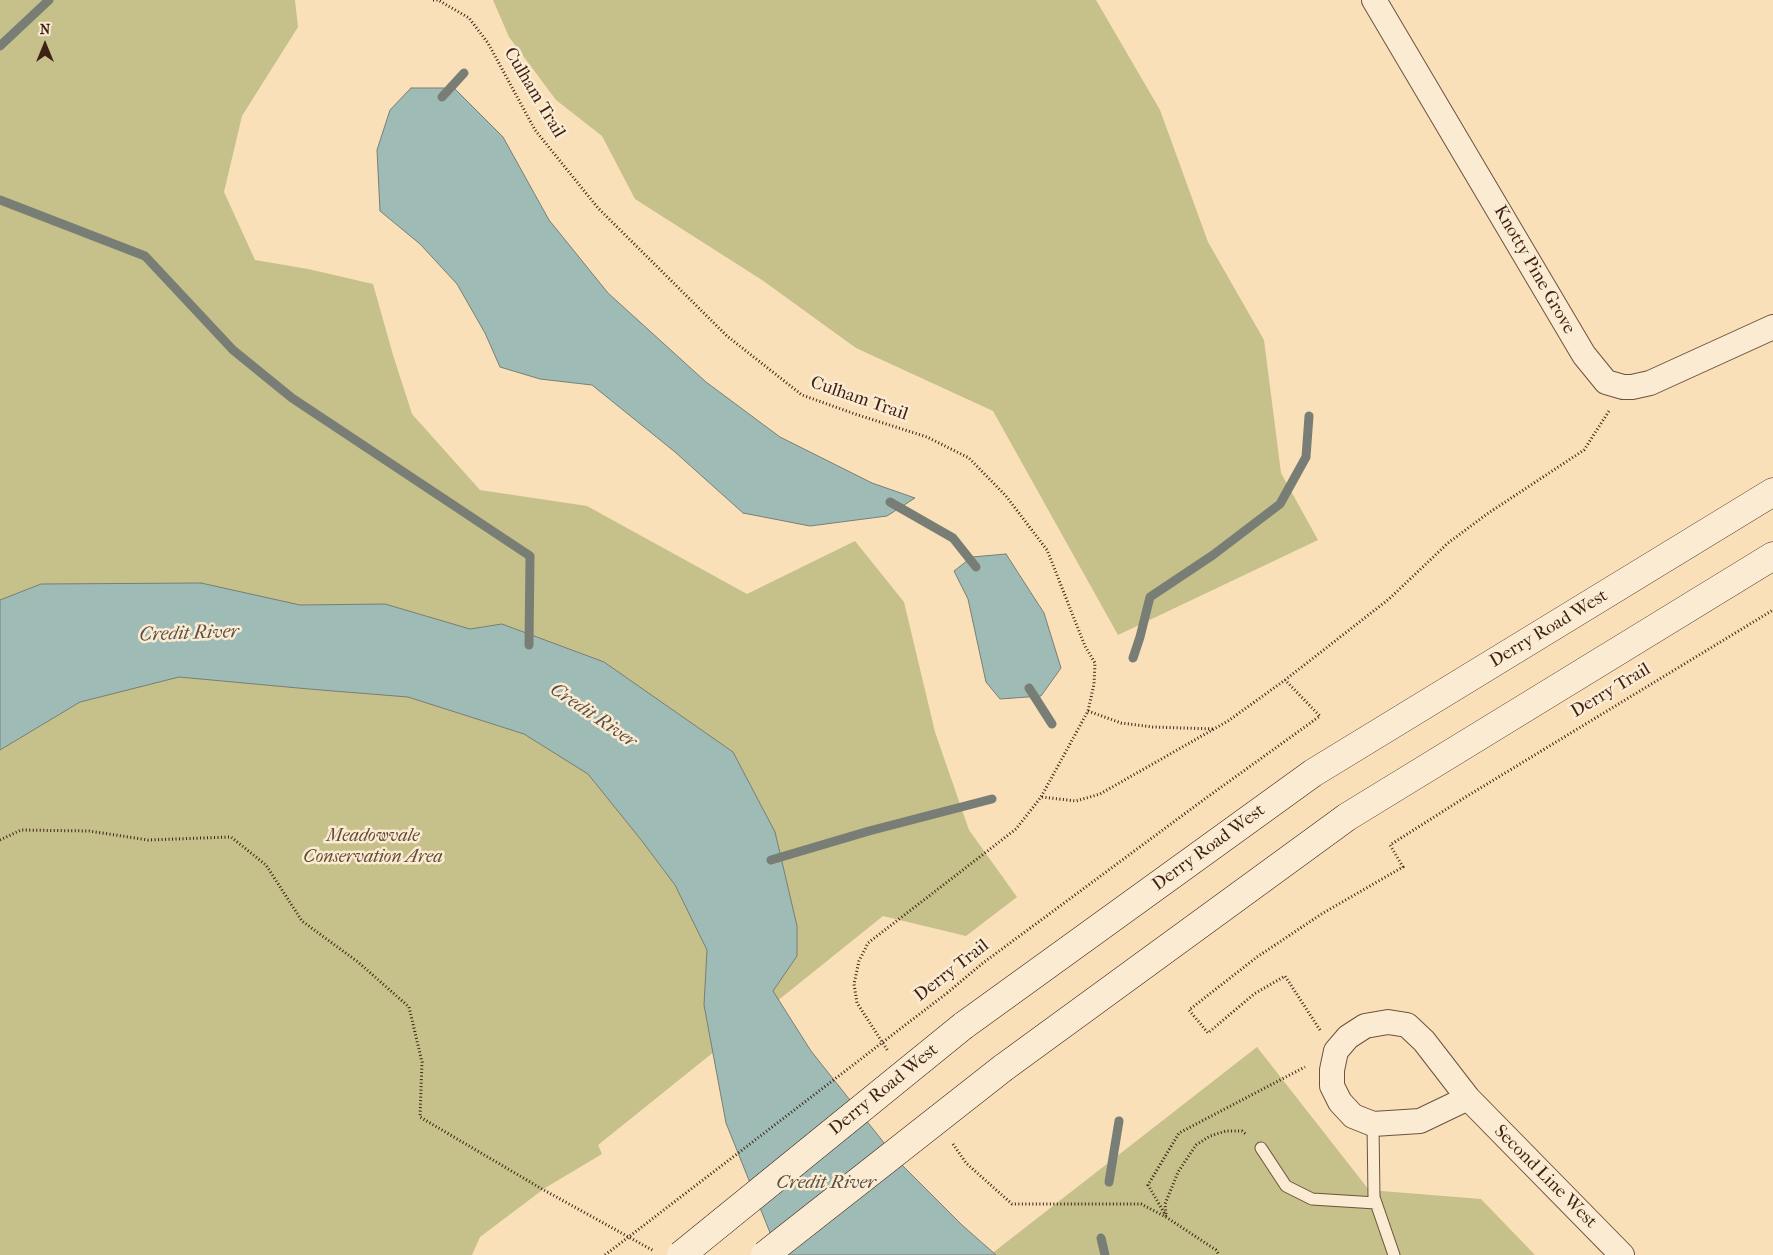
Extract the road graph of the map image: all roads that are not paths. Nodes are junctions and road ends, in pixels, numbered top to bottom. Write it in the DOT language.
graph roads {
  1 [pos="1374,0"];
  2 [pos="1773,327"];
  3 [pos="1773,492"];
  4 [pos="1773,556"];
  5 [pos="1468,1098"];
  6 [pos="1373,1124"];
  7 [pos="1261,1148"];
  8 [pos="1376,1203"];
  9 [pos="680,1255"];
  10 [pos="765,1255"];
  11 [pos="1394,1255"];
  12 [pos="1622,1255"];
  1 -- 2 [label="street, Knotty Pine Grove"];
  3 -- 9 [label="main road, Derry Road West, bridge"];
  4 -- 10 [label="main road, bridge"];
  5 -- 6 [label="street"];
  5 -- 6 [label="street, Second Line West"];
  5 -- 12 [label="street, Second Line West"];
  6 -- 8 [label="lane"];
  7 -- 8 [label="lane"];
  8 -- 11 [label="lane"];
}
